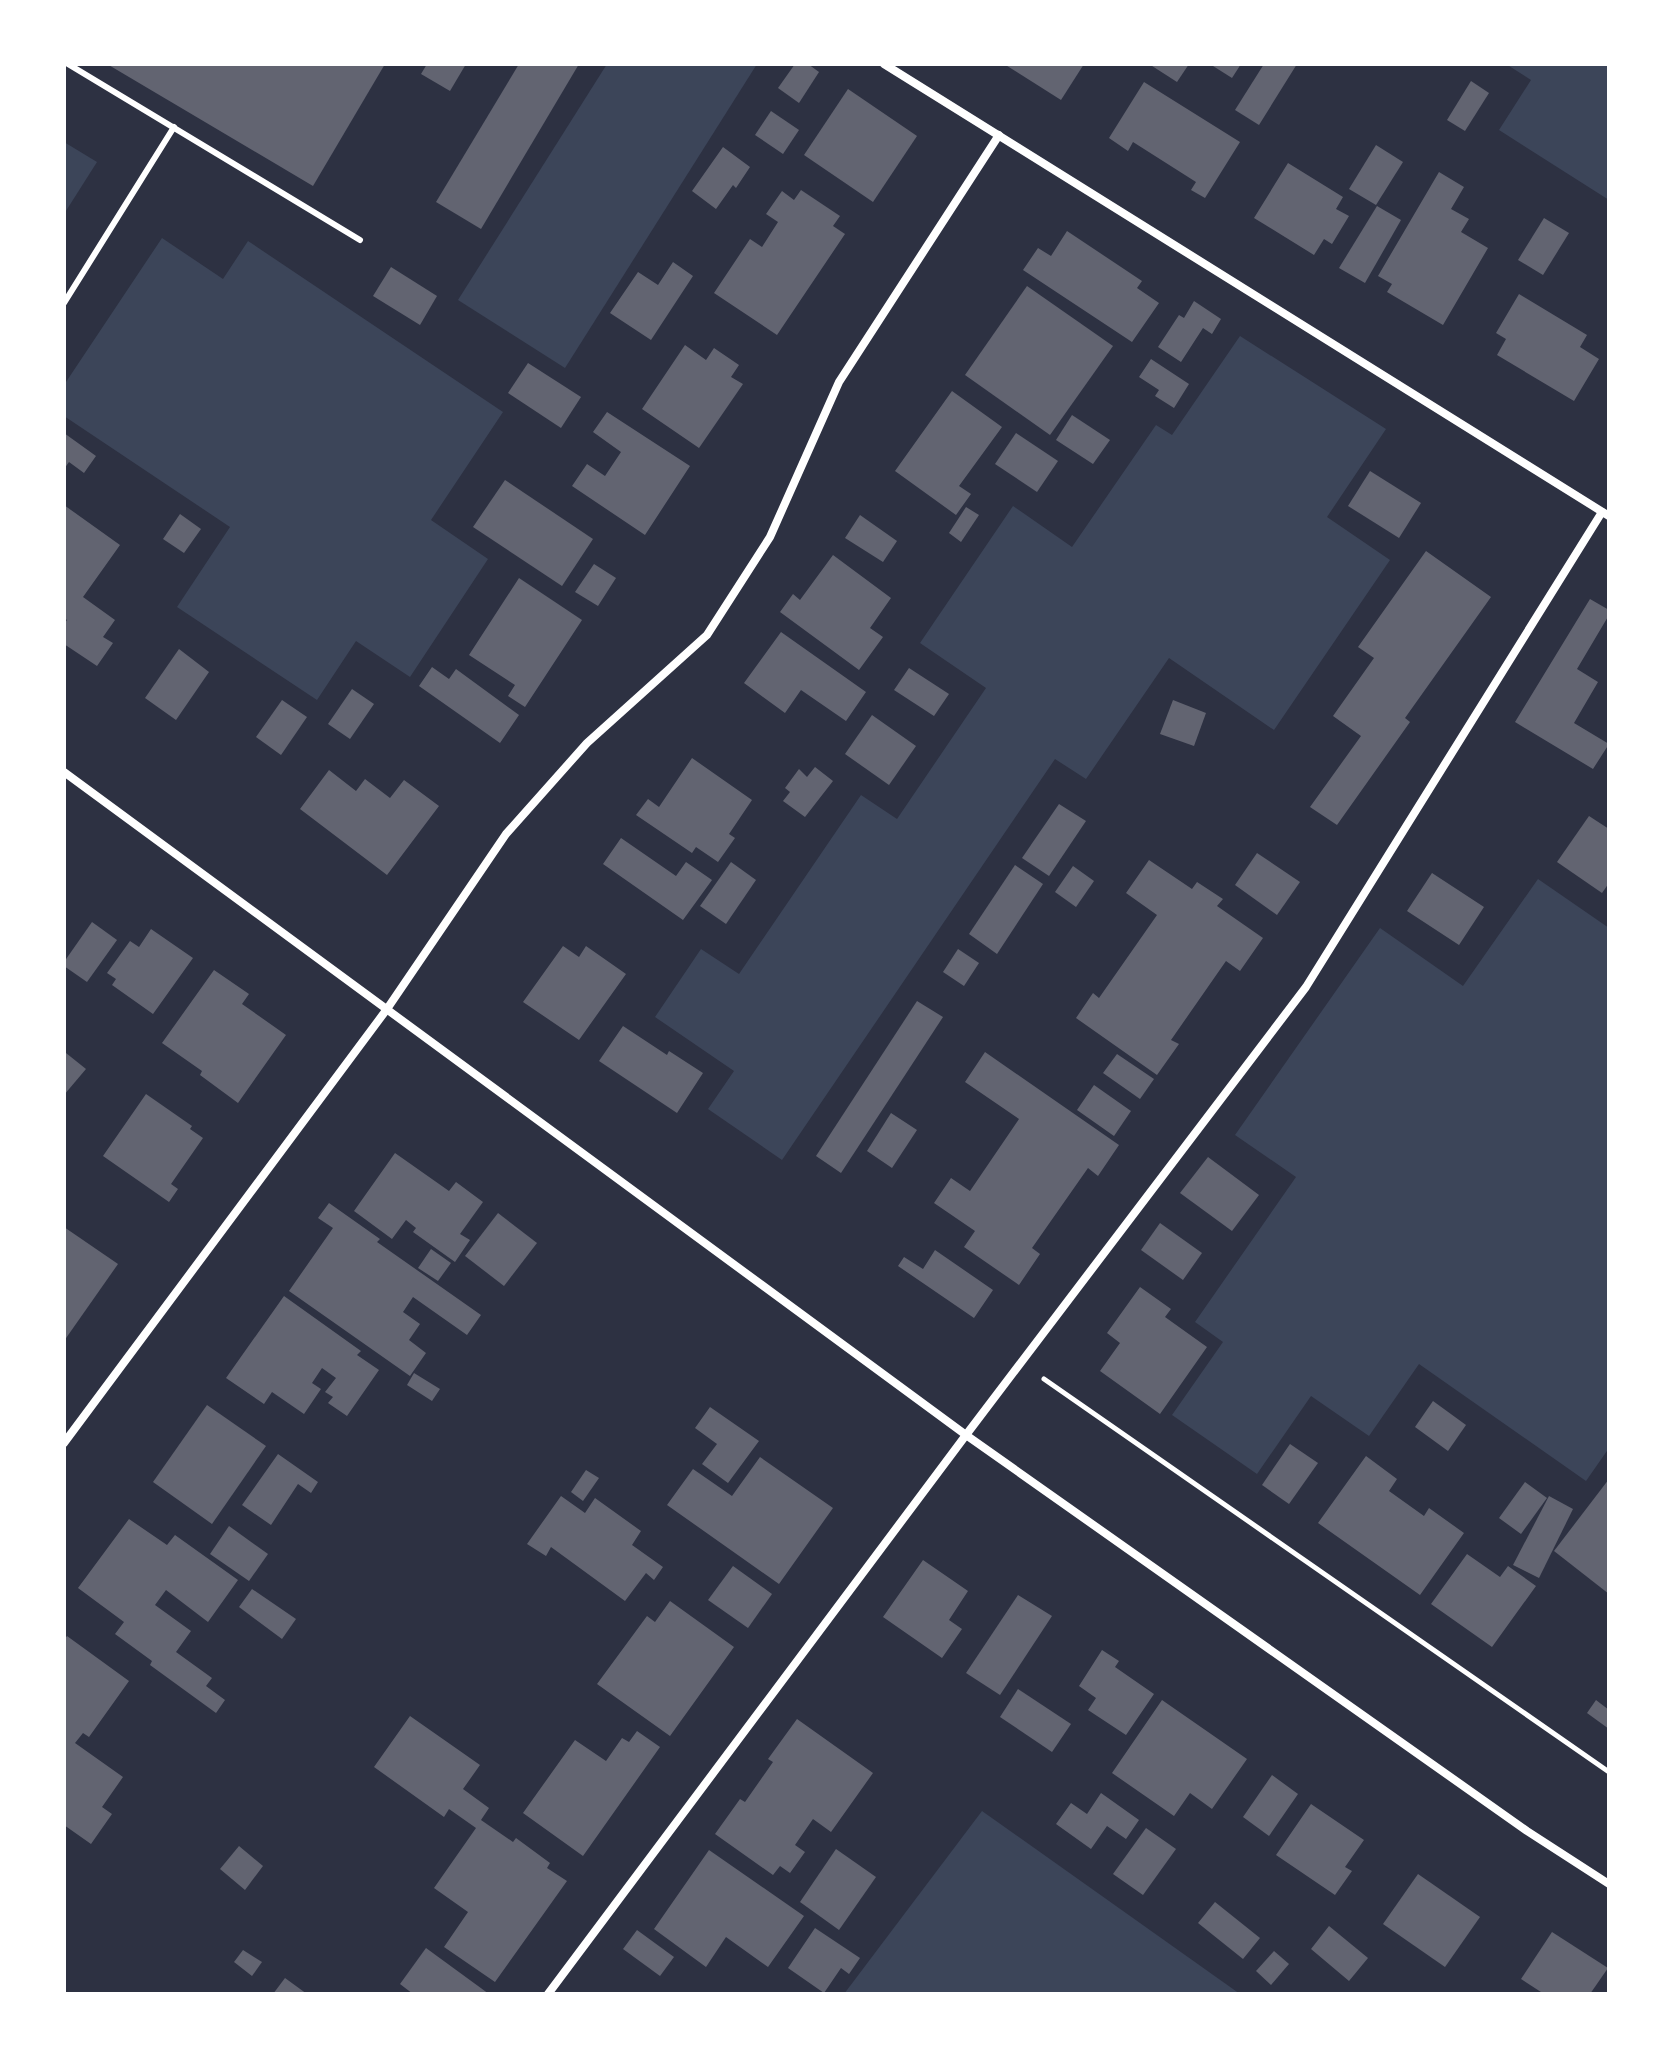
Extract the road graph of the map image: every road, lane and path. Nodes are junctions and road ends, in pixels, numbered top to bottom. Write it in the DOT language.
graph roads {
  1 [pos="68,64"];
  2 [pos="884,64"];
  3 [pos="174,127"];
  4 [pos="999,135"];
  5 [pos="360,240"];
  6 [pos="64,303"];
  7 [pos="1606,514"];
  8 [pos="64,772"];
  9 [pos="387,1009"];
  10 [pos="1021,1362"];
  11 [pos="966,1435"];
  12 [pos="64,1443"];
  13 [pos="1609,1772"];
  14 [pos="1609,1884"];
  15 [pos="548,1994"];
  1 -- 3 [label="lane"];
  2 -- 4 [label="street"];
  3 -- 5 [label="lane"];
  3 -- 6 [label="lane"];
  4 -- 7 [label="street"];
  4 -- 9 [label="street"];
  7 -- 10 [label="street"];
  8 -- 9 [label="street"];
  9 -- 11 [label="street"];
  9 -- 12 [label="street"];
  10 -- 11 [label="street"];
  10 -- 13 [label="path"];
  11 -- 14 [label="street"];
  11 -- 15 [label="street"];
}
